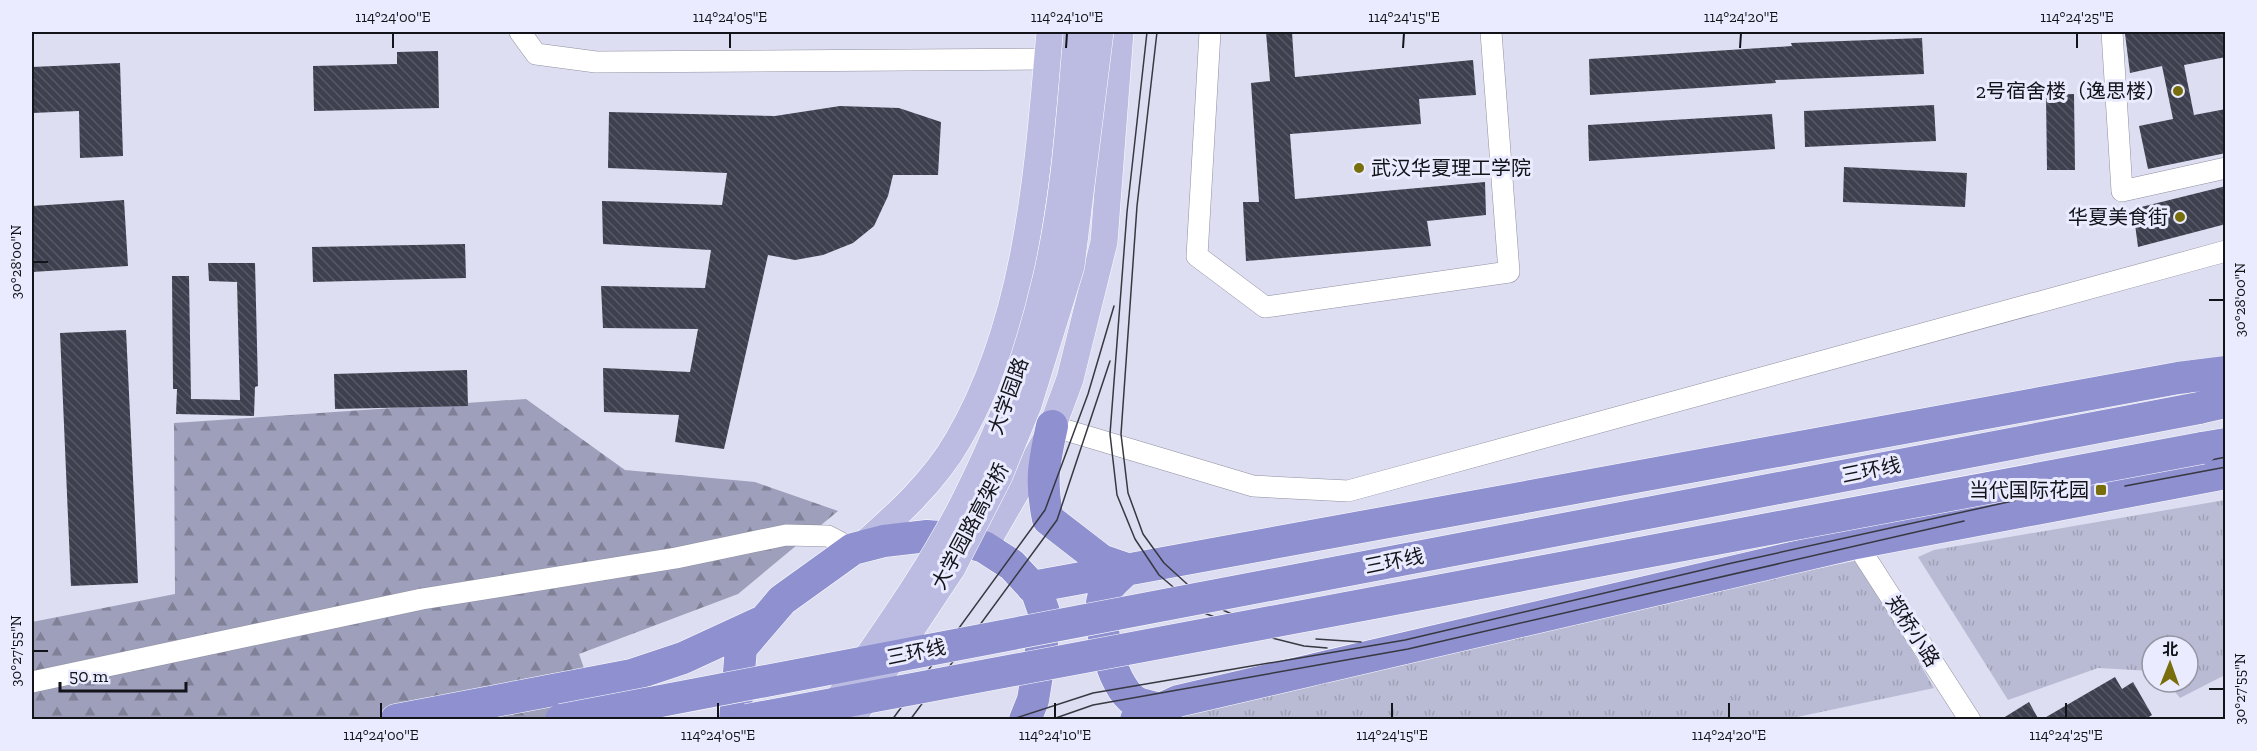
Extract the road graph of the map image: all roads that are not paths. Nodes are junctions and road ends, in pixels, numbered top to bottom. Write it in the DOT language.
graph roads {
  1 [pos="520,32"];
  2 [pos="1050,32"];
  3 [pos="1077,32"];
  4 [pos="1100,32"];
  5 [pos="1120,32"];
  6 [pos="1210,32"];
  7 [pos="1491,32"];
  8 [pos="2112,32"];
  9 [pos="1048,59"];
  10 [pos="2226,168"];
  11 [pos="2226,251"];
  12 [pos="2226,370"];
  13 [pos="2212,405"];
  14 [pos="1052,426"];
  15 [pos="2214,446"];
  16 [pos="2220,476"];
  17 [pos="1856,543"];
  18 [pos="984,547"];
  19 [pos="857,548"];
  20 [pos="1127,569"];
  21 [pos="1032,587"];
  22 [pos="760,622"];
  23 [pos="32,682"];
  24 [pos="1148,714"];
  25 [pos="396,720"];
  26 [pos="561,720"];
  27 [pos="735,720"];
  28 [pos="747,720"];
  29 [pos="824,720"];
  30 [pos="851,720"];
  31 [pos="1025,720"];
  32 [pos="1970,720"];
  1 -- 9 [label="street"];
  2 -- 9 [label="main road"];
  3 -- 29 [label="main road, 大学园路, bridge"];
  4 -- 30 [label="main road, 大学园路高架桥, bridge"];
  5 -- 14 [label="main road"];
  6 -- 7 [label="street"];
  8 -- 10 [label="street"];
  9 -- 19 [label="main road"];
  11 -- 14 [label="street"];
  12 -- 20 [label="highway"];
  13 -- 26 [label="highway, 三环线, bridge"];
  14 -- 18 [label="main road"];
  14 -- 20 [label="highway"];
  15 -- 28 [label="highway, 三环线, bridge"];
  16 -- 17 [label="highway"];
  17 -- 24 [label="highway"];
  17 -- 32 [label="street, 郑桥小路"];
  18 -- 19 [label="highway"];
  18 -- 21 [label="highway"];
  19 -- 22 [label="highway"];
  19 -- 23 [label="street"];
  20 -- 21 [label="highway"];
  20 -- 24 [label="highway"];
  21 -- 31 [label="highway"];
  22 -- 25 [label="highway"];
  22 -- 27 [label="highway"];
}
